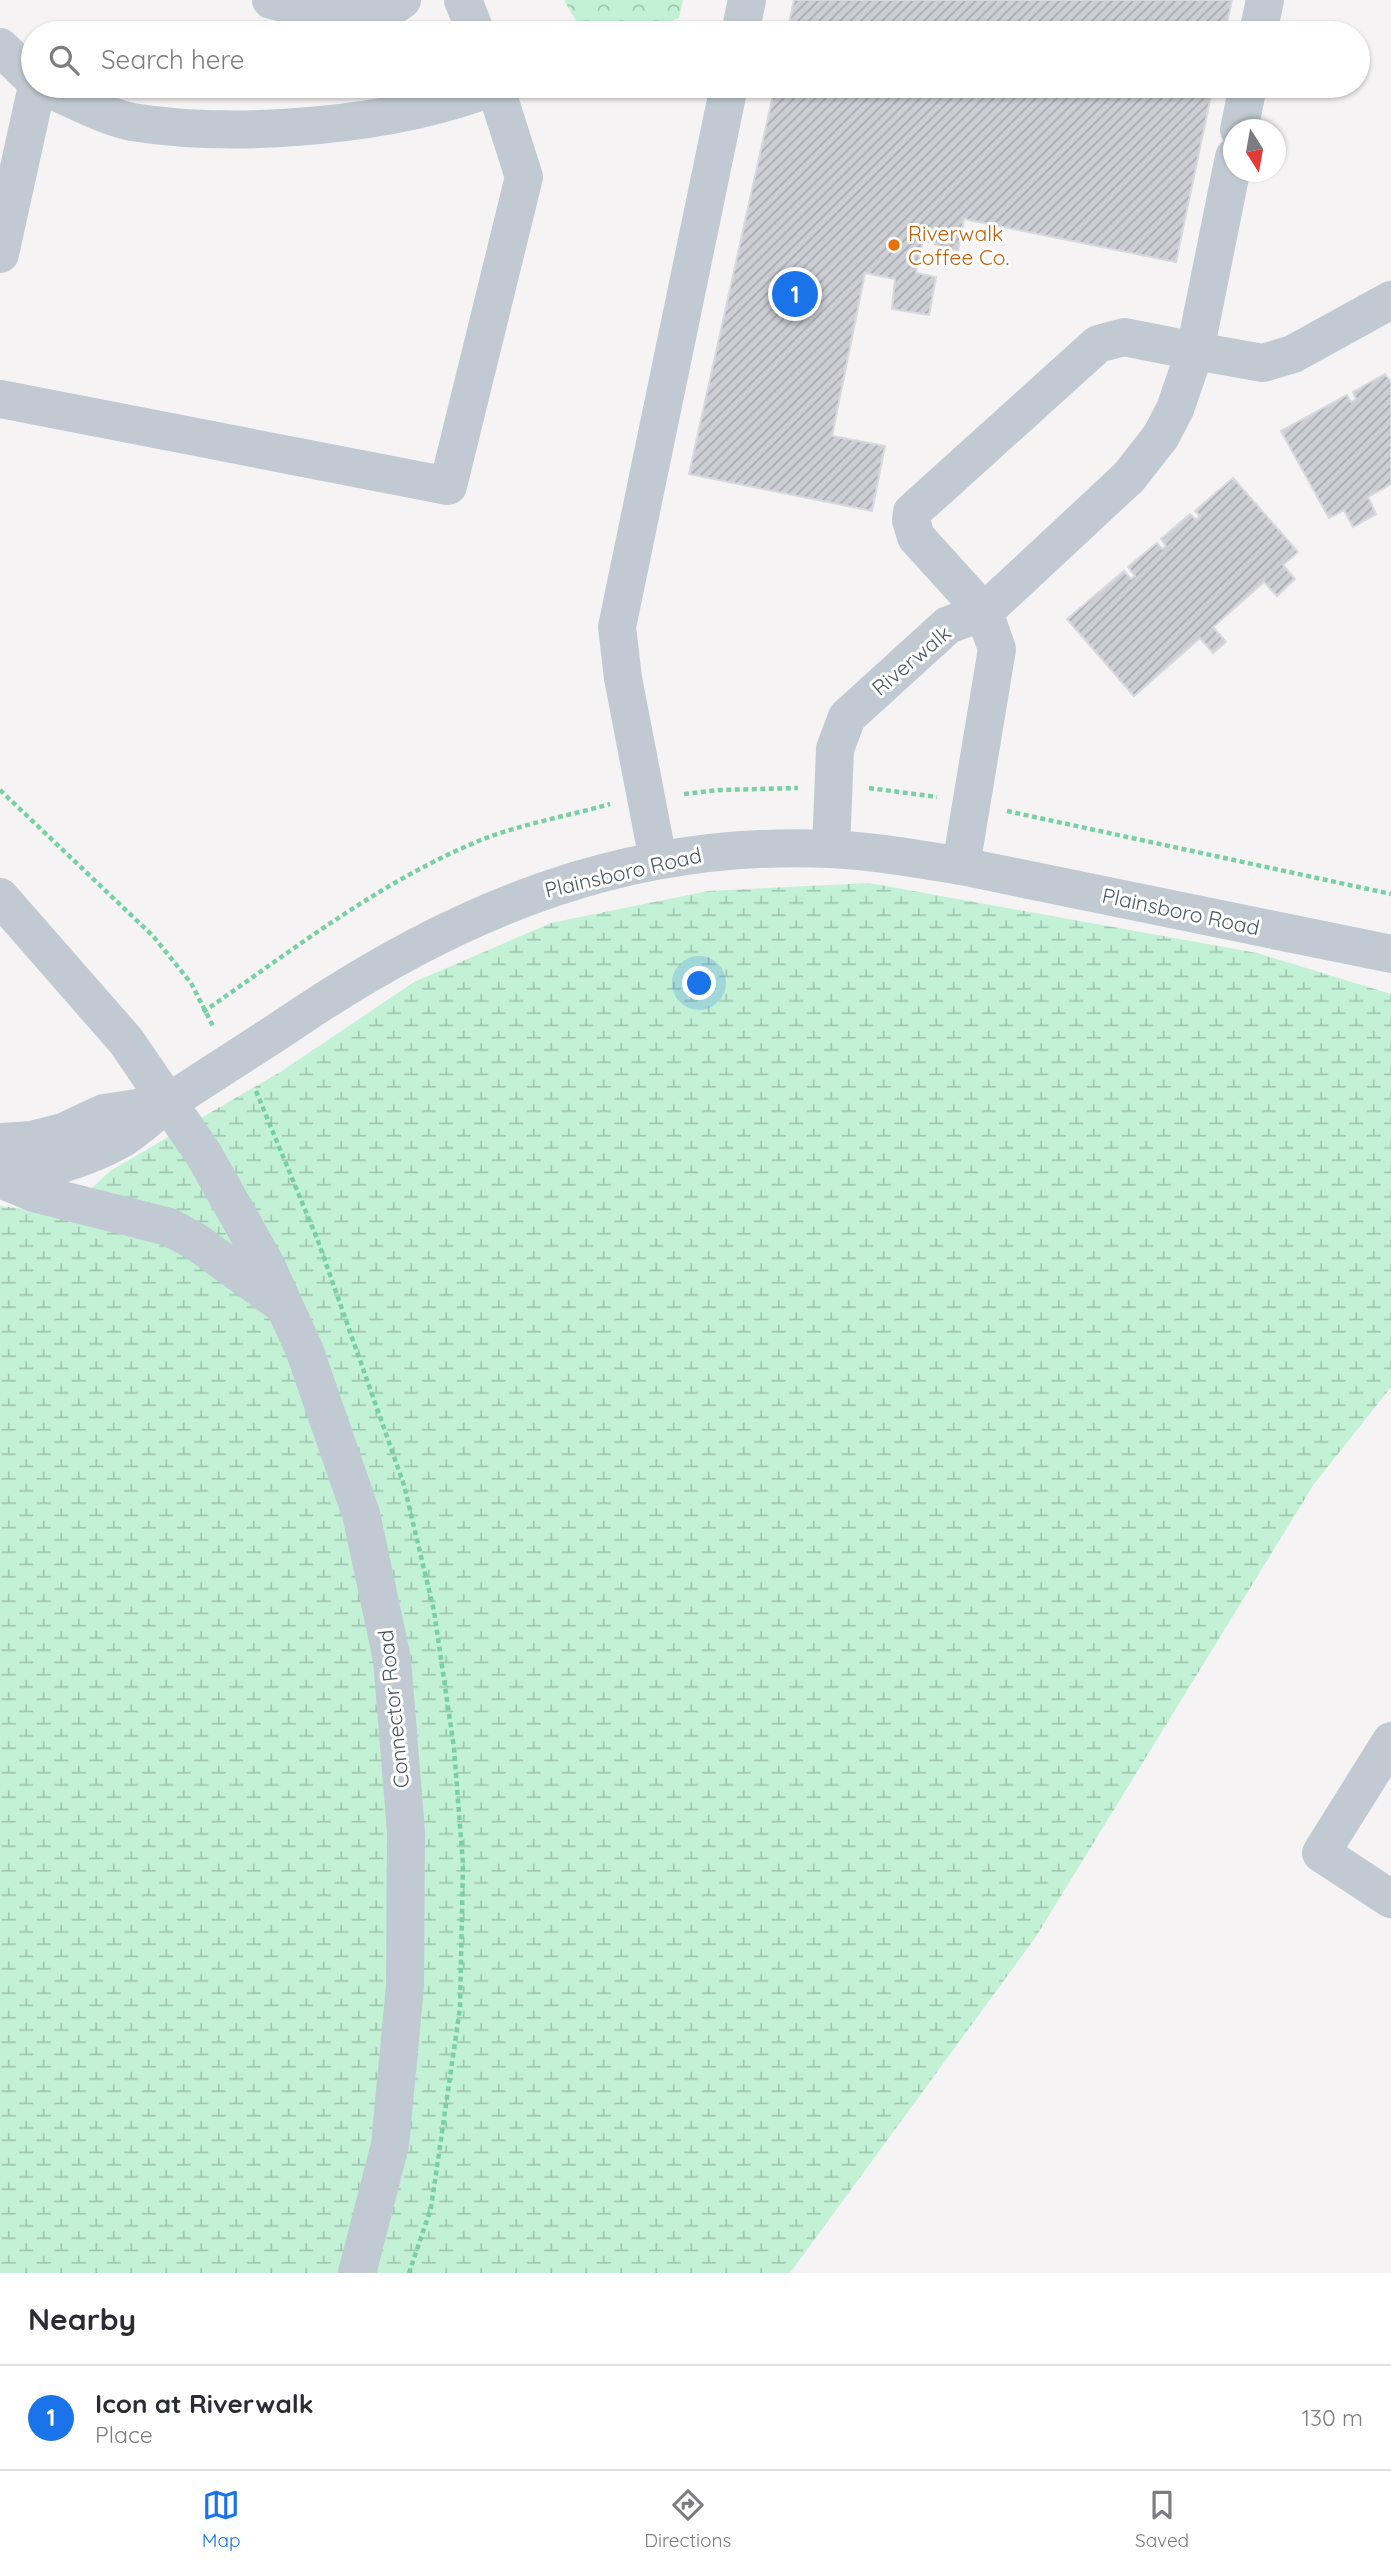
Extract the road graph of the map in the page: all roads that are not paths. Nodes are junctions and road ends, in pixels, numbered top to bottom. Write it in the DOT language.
graph roads {
  1 [pos="271,0"];
  2 [pos="401,0"];
  3 [pos="463,0"];
  4 [pos="747,0"];
  5 [pos="1265,0"];
  6 [pos="471,21"];
  7 [pos="743,21"];
  8 [pos="1261,21"];
  9 [pos="0,47"];
  10 [pos="21,67"];
  11 [pos="34,98"];
  12 [pos="72,98"];
  13 [pos="454,98"];
  14 [pos="499,98"];
  15 [pos="727,98"];
  16 [pos="1246,98"];
  17 [pos="1241,119"];
  18 [pos="1229,182"];
  19 [pos="0,254"];
  20 [pos="1391,300"];
  21 [pos="1195,351"];
  22 [pos="0,398"];
  23 [pos="984,612"];
  24 [pos="831,849"];
  25 [pos="658,860"];
  26 [pos="961,866"];
  27 [pos="0,897"];
  28 [pos="1391,954"];
  29 [pos="169,1103"];
  30 [pos="0,1142"];
  31 [pos="1,1179"];
  32 [pos="284,1307"];
  33 [pos="1391,1741"];
  34 [pos="1391,1899"];
  35 [pos="357,2273"];
  1 -- 2 [label="street"];
  3 -- 6 [label="street"];
  4 -- 7 [label="street"];
  5 -- 8 [label="street"];
  9 -- 10 [label="street"];
  11 -- 19 [label="street"];
  12 -- 13 [label="street"];
  14 -- 22 [label="street"];
  15 -- 25 [label="street"];
  16 -- 17 [label="street"];
  18 -- 21 [label="street"];
  20 -- 21 [label="street"];
  21 -- 23 [label="street"];
  21 -- 23 [label="street"];
  23 -- 24 [label="street, Riverwalk"];
  23 -- 26 [label="street"];
  24 -- 25 [label="street, Plainsboro Road"];
  24 -- 26 [label="street, Plainsboro Road"];
  25 -- 29 [label="street, Plainsboro Road"];
  26 -- 28 [label="street, Plainsboro Road"];
  27 -- 29 [label="street"];
  29 -- 30 [label="street"];
  29 -- 31 [label="street, Plainsboro Road"];
  29 -- 32 [label="street, Connector Road"];
  31 -- 32 [label="street"];
  32 -- 35 [label="street, Connector Road"];
  33 -- 34 [label="street"];
}
